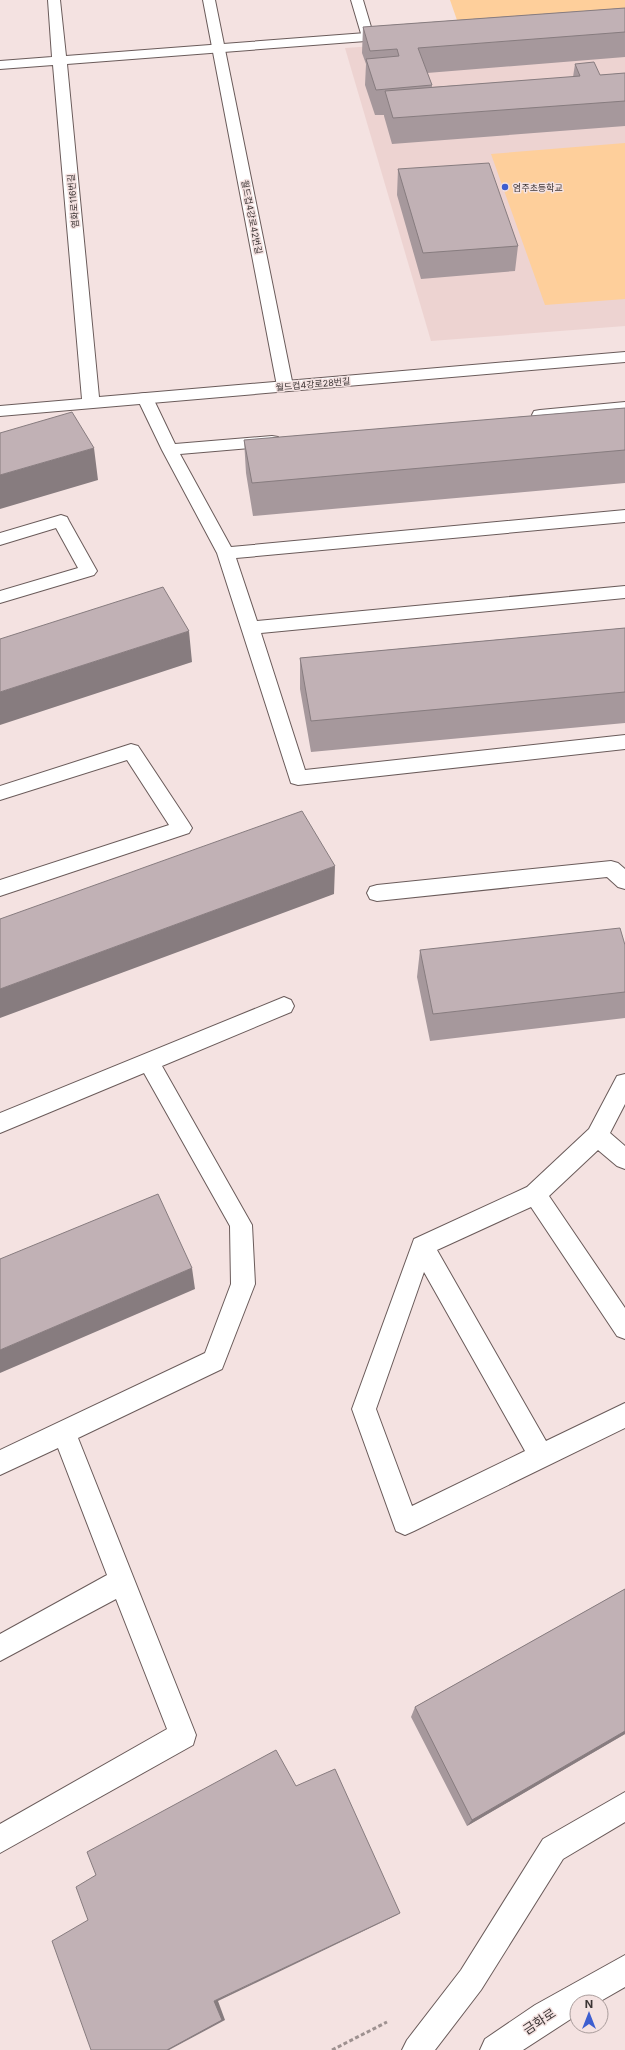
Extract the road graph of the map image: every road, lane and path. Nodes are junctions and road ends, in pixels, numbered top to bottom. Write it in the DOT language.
graph roads {
  1 [pos="54,0"];
  2 [pos="209,0"];
  3 [pos="358,0"];
  4 [pos="407,34"];
  5 [pos="368,37"];
  6 [pos="219,48"];
  7 [pos="60,60"];
  8 [pos="0,65"];
  9 [pos="625,357"];
  10 [pos="285,386"];
  11 [pos="145,398"];
  12 [pos="91,402"];
  13 [pos="625,407"];
  14 [pos="0,410"];
  15 [pos="523,417"];
  16 [pos="288,439"];
  17 [pos="170,450"];
  18 [pos="625,516"];
  19 [pos="0,539"];
  20 [pos="226,553"];
  21 [pos="625,592"];
  22 [pos="0,597"];
  23 [pos="250,628"];
  24 [pos="625,742"];
  25 [pos="0,793"];
  26 [pos="625,881"];
  27 [pos="0,888"];
  28 [pos="377,893"];
  29 [pos="284,1006"];
  30 [pos="149,1062"];
  31 [pos="625,1083"];
  32 [pos="0,1122"];
  33 [pos="597,1136"];
  34 [pos="625,1159"];
  35 [pos="535,1194"];
  36 [pos="422,1246"];
  37 [pos="625,1328"];
  38 [pos="625,1415"];
  39 [pos="64,1433"];
  40 [pos="541,1456"];
  41 [pos="0,1463"];
  42 [pos="123,1582"];
  43 [pos="0,1648"];
  44 [pos="625,1806"];
  45 [pos="0,1839"];
  46 [pos="625,1970"];
  47 [pos="417,2050"];
  48 [pos="496,2050"];
  1 -- 7 [label="street, 염화로116번길"];
  2 -- 6 [label="lane, 월드컵4강로42번길"];
  3 -- 5 [label="lane"];
  4 -- 5 [label="street"];
  5 -- 6 [label="street"];
  6 -- 7 [label="street"];
  6 -- 10 [label="lane, 월드컵4강로42번길"];
  7 -- 8 [label="street"];
  7 -- 12 [label="street, 염화로116번길"];
  9 -- 10 [label="street, 월드컵4강로28번길"];
  10 -- 11 [label="street, 월드컵4강로28번길"];
  11 -- 12 [label="street, 월드컵4강로28번길"];
  11 -- 17 [label="lane"];
  12 -- 14 [label="street, 월드컵4강로28번길"];
  13 -- 15 [label="lane"];
  16 -- 17 [label="lane"];
  17 -- 20 [label="lane"];
  18 -- 20 [label="lane"];
  19 -- 22 [label="lane"];
  20 -- 23 [label="lane"];
  21 -- 23 [label="lane"];
  23 -- 24 [label="lane"];
  25 -- 27 [label="lane"];
  26 -- 28 [label="lane"];
  29 -- 30 [label="lane"];
  30 -- 32 [label="lane"];
  30 -- 39 [label="lane"];
  31 -- 33 [label="lane"];
  33 -- 34 [label="lane"];
  33 -- 35 [label="lane"];
  35 -- 36 [label="lane"];
  35 -- 37 [label="lane"];
  36 -- 40 [label="lane"];
  36 -- 40 [label="lane"];
  38 -- 40 [label="lane"];
  39 -- 41 [label="lane"];
  39 -- 42 [label="lane"];
  42 -- 43 [label="lane"];
  42 -- 45 [label="lane"];
  44 -- 47 [label="lane"];
  46 -- 48 [label="street, 금화로"];
}
